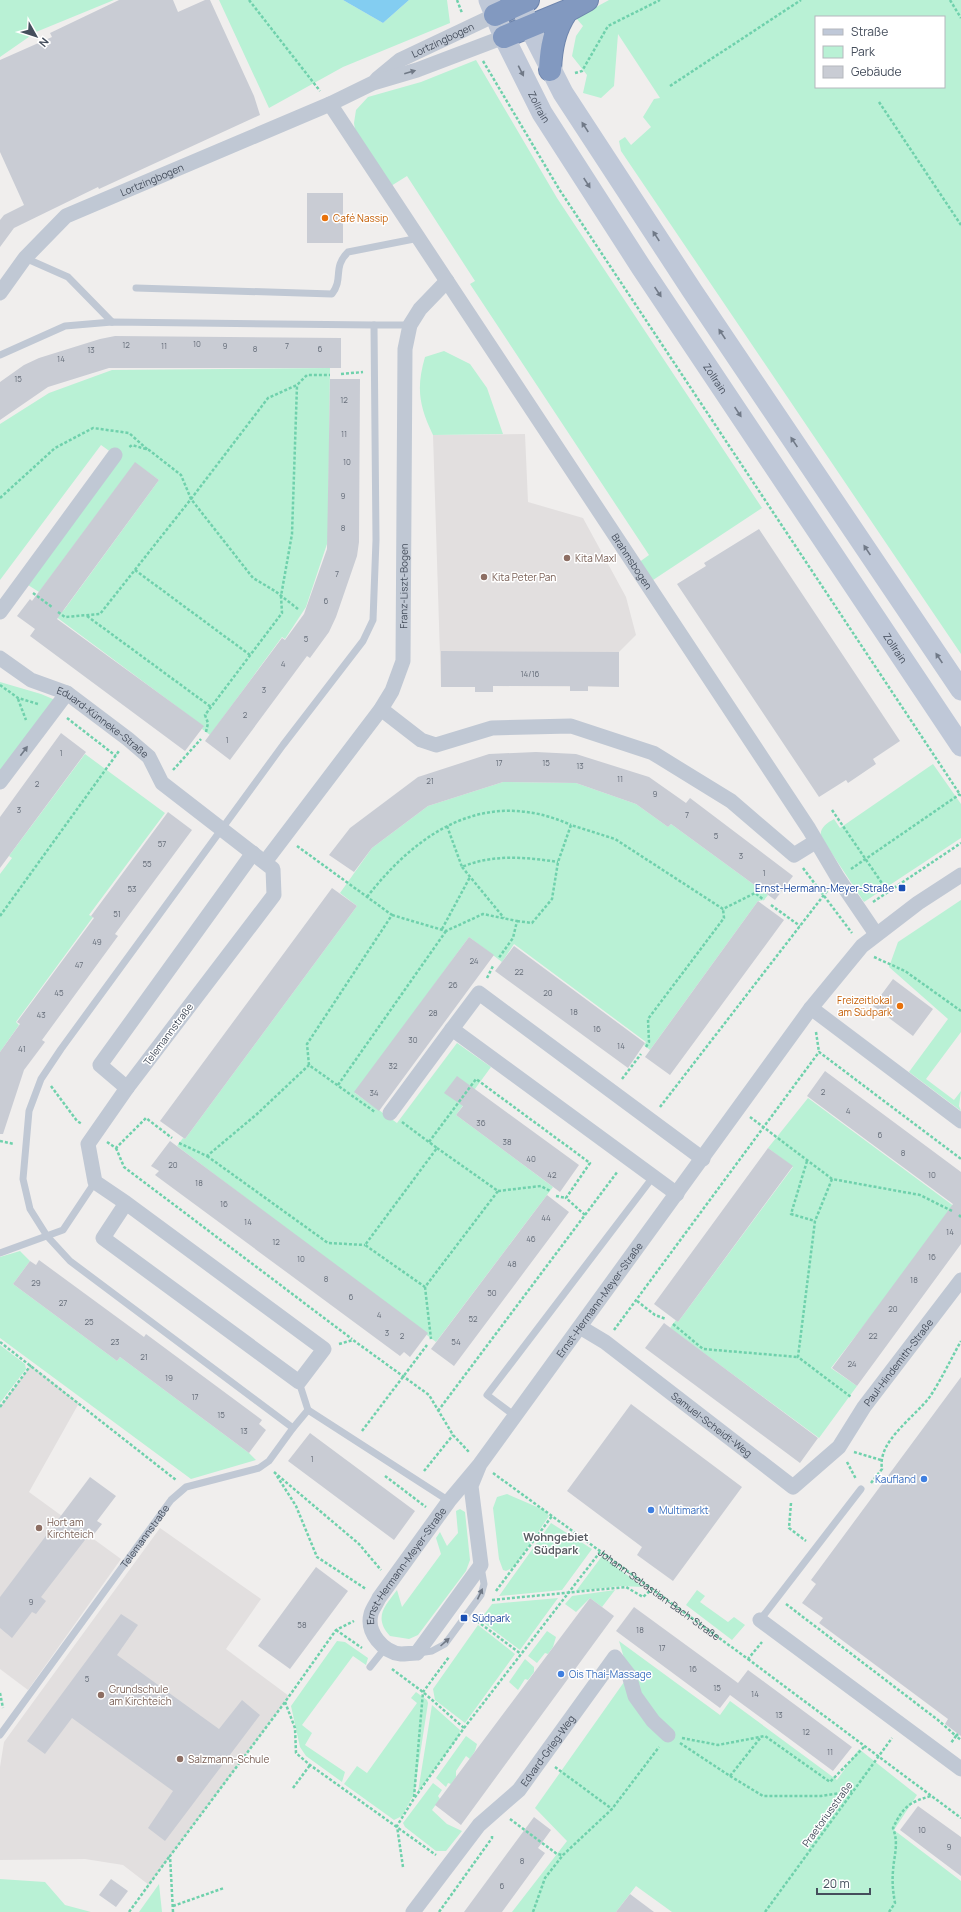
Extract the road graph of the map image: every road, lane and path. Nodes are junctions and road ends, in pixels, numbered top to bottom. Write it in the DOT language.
graph roads {
  1 [pos="249,0"];
  2 [pos="587,0"];
  3 [pos="660,0"];
  4 [pos="801,0"];
  5 [pos="950,0"];
  6 [pos="522,1"];
  7 [pos="492,8"];
  8 [pos="567,11"];
  9 [pos="961,18"];
  10 [pos="529,26"];
  11 [pos="504,37"];
  12 [pos="476,48"];
  13 [pos="550,70"];
  14 [pos="575,73"];
  15 [pos="373,83"];
  16 [pos="670,86"];
  17 [pos="879,102"];
  18 [pos="330,104"];
  19 [pos="961,225"];
  20 [pos="419,238"];
  21 [pos="25,258"];
  22 [pos="447,281"];
  23 [pos="136,288"];
  24 [pos="0,293"];
  25 [pos="112,322"];
  26 [pos="374,325"];
  27 [pos="410,325"];
  28 [pos="0,355"];
  29 [pos="374,371"];
  30 [pos="341,374"];
  31 [pos="330,375"];
  32 [pos="297,385"];
  33 [pos="149,450"];
  34 [pos="115,455"];
  35 [pos="0,498"];
  36 [pos="191,499"];
  37 [pos="135,570"];
  38 [pos="281,596"];
  39 [pos="48,604"];
  40 [pos="52,607"];
  41 [pos="298,609"];
  42 [pos="0,612"];
  43 [pos="58,612"];
  44 [pos="87,615"];
  45 [pos="250,655"];
  46 [pos="0,658"];
  47 [pos="961,690"];
  48 [pos="67,694"];
  49 [pos="210,707"];
  50 [pos="381,709"];
  51 [pos="206,732"];
  52 [pos="128,739"];
  53 [pos="201,739"];
  54 [pos="961,746"];
  55 [pos="184,757"];
  56 [pos="0,782"];
  57 [pos="960,795"];
  58 [pos="832,810"];
  59 [pos="571,825"];
  60 [pos="447,826"];
  61 [pos="222,829"];
  62 [pos="285,837"];
  63 [pos="815,842"];
  64 [pos="961,843"];
  65 [pos="794,855"];
  66 [pos="259,857"];
  67 [pos="865,859"];
  68 [pos="558,862"];
  69 [pos="462,867"];
  70 [pos="961,875"];
  71 [pos="470,877"];
  72 [pos="838,878"];
  73 [pos="888,892"];
  74 [pos="824,895"];
  75 [pos="367,897"];
  76 [pos="764,900"];
  77 [pos="771,905"];
  78 [pos="723,909"];
  79 [pos="860,911"];
  80 [pos="392,915"];
  81 [pos="0,916"];
  82 [pos="504,918"];
  83 [pos="517,921"];
  84 [pos="800,926"];
  85 [pos="442,929"];
  86 [pos="446,930"];
  87 [pos="876,934"];
  88 [pos="862,946"];
  89 [pos="498,959"];
  90 [pos="811,1008"];
  91 [pos="961,1011"];
  92 [pos="452,1029"];
  93 [pos="646,1047"];
  94 [pos="641,1054"];
  95 [pos="309,1066"];
  96 [pos="45,1073"];
  97 [pos="338,1085"];
  98 [pos="127,1088"];
  99 [pos="613,1092"];
  100 [pos="739,1109"];
  101 [pos="390,1113"];
  102 [pos="650,1120"];
  103 [pos="961,1121"];
  104 [pos="763,1127"];
  105 [pos="95,1133"];
  106 [pos="172,1138"];
  107 [pos="429,1142"];
  108 [pos="179,1143"];
  109 [pos="116,1148"];
  110 [pos="437,1148"];
  111 [pos="207,1156"];
  112 [pos="628,1158"];
  113 [pos="703,1159"];
  114 [pos="961,1159"];
  115 [pos="808,1160"];
  116 [pos="653,1177"];
  117 [pos="832,1179"];
  118 [pos="96,1182"];
  119 [pos="498,1191"];
  120 [pos="550,1191"];
  121 [pos="677,1194"];
  122 [pos="556,1196"];
  123 [pos="566,1198"];
  124 [pos="126,1204"];
  125 [pos="952,1211"];
  126 [pos="584,1215"];
  127 [pos="815,1221"];
  128 [pos="47,1236"];
  129 [pos="366,1246"];
  130 [pos="0,1253"];
  131 [pos="961,1280"];
  132 [pos="425,1287"];
  133 [pos="637,1301"];
  134 [pos="666,1319"];
  135 [pos="673,1324"];
  136 [pos="580,1327"];
  137 [pos="432,1338"];
  138 [pos="352,1340"];
  139 [pos="961,1341"];
  140 [pos="0,1342"];
  141 [pos="605,1342"];
  142 [pos="427,1345"];
  143 [pos="324,1349"];
  144 [pos="798,1357"];
  145 [pos="31,1365"];
  146 [pos="402,1377"];
  147 [pos="299,1382"];
  148 [pos="0,1407"];
  149 [pos="864,1407"];
  150 [pos="308,1410"];
  151 [pos="438,1411"];
  152 [pos="515,1416"];
  153 [pos="293,1428"];
  154 [pos="453,1435"];
  155 [pos="355,1440"];
  156 [pos="839,1447"];
  157 [pos="881,1460"];
  158 [pos="270,1461"];
  159 [pos="480,1464"];
  160 [pos="274,1472"];
  161 [pos="417,1480"];
  162 [pos="186,1487"];
  163 [pos="793,1487"];
  164 [pos="861,1489"];
  165 [pos="449,1501"];
  166 [pos="817,1548"];
  167 [pos="600,1552"];
  168 [pos="481,1565"];
  169 [pos="391,1582"];
  170 [pos="652,1589"];
  171 [pos="567,1592"];
  172 [pos="380,1598"];
  173 [pos="778,1598"];
  174 [pos="489,1600"];
  175 [pos="371,1614"];
  176 [pos="467,1614"];
  177 [pos="766,1624"];
  178 [pos="336,1630"];
  179 [pos="381,1653"];
  180 [pos="417,1653"];
  181 [pos="522,1654"];
  182 [pos="748,1659"];
  183 [pos="370,1667"];
  184 [pos="423,1692"];
  185 [pos="285,1702"];
  186 [pos="902,1725"];
  187 [pos="464,1728"];
  188 [pos="0,1735"];
  189 [pos="668,1735"];
  190 [pos="761,1737"];
  191 [pos="961,1740"];
  192 [pos="865,1746"];
  193 [pos="878,1756"];
  194 [pos="542,1758"];
  195 [pos="310,1765"];
  196 [pos="961,1769"];
  197 [pos="730,1776"];
  198 [pos="293,1788"];
  199 [pos="853,1791"];
  200 [pos="932,1796"];
  201 [pos="414,1797"];
  202 [pos="497,1810"];
  203 [pos="612,1810"];
  204 [pos="961,1818"];
  205 [pos="397,1826"];
  206 [pos="563,1855"];
  207 [pos="170,1856"];
  208 [pos="450,1865"];
  209 [pos="403,1867"];
  210 [pos="224,1888"];
  211 [pos="173,1906"];
  212 [pos="129,1912"];
  213 [pos="173,1912"];
  214 [pos="414,1912"];
  215 [pos="533,1912"];
  216 [pos="765,1912"];
  217 [pos="889,1912"];
  1 -- 18 [label="path"];
  2 -- 8 [label="highway"];
  3 -- 14 [label="path"];
  4 -- 16 [label="path"];
  5 -- 9 [label="path"];
  6 -- 7 [label="highway"];
  6 -- 10 [label="main road"];
  7 -- 11 [label="main road, Zollrain"];
  7 -- 15 [label="street, Lortzingbogen"];
  8 -- 10 [label="highway"];
  8 -- 13 [label="highway"];
  10 -- 11 [label="highway"];
  10 -- 13 [label="main road"];
  11 -- 12 [label="street, Lortzingbogen"];
  11 -- 54 [label="main road, Zollrain, one-way"];
  15 -- 12 [label="street, Lortzingbogen, one-way"];
  12 -- 57 [label="path"];
  47 -- 13 [label="main road, one-way"];
  15 -- 18 [label="street, Lortzingbogen"];
  17 -- 19 [label="path"];
  18 -- 20 [label="street"];
  18 -- 21 [label="street, Lortzingbogen"];
  20 -- 22 [label="street"];
  20 -- 23 [label="lane"];
  21 -- 24 [label="street, Lortzingbogen"];
  21 -- 25 [label="lane"];
  22 -- 27 [label="street, Franz-Liszt-Bogen"];
  22 -- 63 [label="street, Brahmsbogen"];
  25 -- 26 [label="lane"];
  25 -- 28 [label="lane"];
  26 -- 27 [label="lane"];
  26 -- 29 [label="lane"];
  27 -- 50 [label="street, Franz-Liszt-Bogen"];
  29 -- 30 [label="path"];
  29 -- 61 [label="lane"];
  31 -- 32 [label="path"];
  32 -- 36 [label="path"];
  32 -- 38 [label="path"];
  33 -- 34 [label="path"];
  33 -- 35 [label="path"];
  33 -- 36 [label="path"];
  34 -- 42 [label="street"];
  36 -- 37 [label="path"];
  36 -- 38 [label="path"];
  37 -- 44 [label="path"];
  37 -- 45 [label="path"];
  38 -- 41 [label="path"];
  38 -- 45 [label="path"];
  39 -- 40 [label="path"];
  43 -- 44 [label="path"];
  44 -- 49 [label="path"];
  45 -- 49 [label="path"];
  46 -- 48 [label="street, Eduard-Künneke-Straße"];
  48 -- 52 [label="street, Eduard-Künneke-Straße"];
  56 -- 48 [label="street, one-way"];
  49 -- 51 [label="path"];
  50 -- 62 [label="street, Franz-Liszt-Bogen"];
  50 -- 65 [label="street"];
  52 -- 61 [label="street, Eduard-Künneke-Straße"];
  52 -- 81 [label="path"];
  53 -- 55 [label="path"];
  57 -- 67 [label="path"];
  58 -- 67 [label="path"];
  59 -- 60 [label="path"];
  59 -- 68 [label="path"];
  59 -- 78 [label="path"];
  60 -- 69 [label="path"];
  60 -- 75 [label="path"];
  61 -- 66 [label="street, Eduard-Künneke-Straße"];
  61 -- 96 [label="lane"];
  62 -- 66 [label="street, Franz-Liszt-Bogen"];
  62 -- 75 [label="path"];
  63 -- 65 [label="street"];
  63 -- 72 [label="street, Brahmsbogen"];
  64 -- 73 [label="path"];
  65 -- 74 [label="path"];
  66 -- 98 [label="street, Telemannstraße"];
  66 -- 98 [label="street, Franz-Liszt-Bogen"];
  67 -- 72 [label="path"];
  67 -- 73 [label="path"];
  68 -- 69 [label="path"];
  68 -- 83 [label="path"];
  69 -- 71 [label="path"];
  70 -- 87 [label="street, Ernst-Hermann-Meyer-Straße"];
  71 -- 82 [label="path"];
  71 -- 85 [label="path"];
  72 -- 74 [label="path"];
  72 -- 79 [label="street, Brahmsbogen"];
  73 -- 79 [label="path"];
  74 -- 84 [label="path"];
  74 -- 88 [label="path"];
  75 -- 80 [label="path"];
  76 -- 78 [label="path"];
  77 -- 84 [label="path"];
  78 -- 93 [label="path"];
  79 -- 87 [label="street, Brahmsbogen"];
  80 -- 85 [label="path"];
  80 -- 95 [label="path"];
  82 -- 83 [label="path"];
  82 -- 86 [label="path"];
  83 -- 89 [label="path"];
  84 -- 102 [label="path"];
  85 -- 86 [label="path"];
  86 -- 97 [label="path"];
  87 -- 88 [label="street, Ernst-Hermann-Meyer-Straße"];
  88 -- 90 [label="street, Ernst-Hermann-Meyer-Straße"];
  88 -- 91 [label="path"];
  90 -- 100 [label="street, Ernst-Hermann-Meyer-Straße"];
  90 -- 103 [label="street"];
  92 -- 99 [label="street"];
  92 -- 101 [label="street"];
  92 -- 112 [label="street"];
  94 -- 99 [label="path"];
  95 -- 97 [label="path"];
  95 -- 111 [label="path"];
  96 -- 105 [label="path"];
  96 -- 128 [label="lane"];
  97 -- 101 [label="path"];
  98 -- 105 [label="street, Telemannstraße"];
  99 -- 102 [label="street"];
  100 -- 104 [label="path"];
  100 -- 113 [label="street, Ernst-Hermann-Meyer-Straße"];
  101 -- 107 [label="path"];
  102 -- 113 [label="street"];
  104 -- 114 [label="path"];
  104 -- 115 [label="path"];
  104 -- 133 [label="path"];
  105 -- 109 [label="path"];
  105 -- 118 [label="street, Telemannstraße"];
  106 -- 109 [label="path"];
  107 -- 110 [label="path"];
  107 -- 123 [label="path"];
  108 -- 111 [label="path"];
  109 -- 138 [label="path"];
  110 -- 119 [label="path"];
  110 -- 129 [label="path"];
  111 -- 129 [label="path"];
  112 -- 116 [label="street"];
  112 -- 126 [label="path"];
  113 -- 121 [label="street, Ernst-Hermann-Meyer-Straße"];
  115 -- 117 [label="path"];
  115 -- 127 [label="path"];
  116 -- 121 [label="street"];
  116 -- 152 [label="lane"];
  117 -- 125 [label="path"];
  117 -- 127 [label="path"];
  118 -- 124 [label="street"];
  118 -- 128 [label="lane"];
  119 -- 120 [label="path"];
  119 -- 132 [label="path"];
  121 -- 136 [label="street, Ernst-Hermann-Meyer-Straße"];
  122 -- 123 [label="path"];
  123 -- 126 [label="path"];
  124 -- 143 [label="street"];
  124 -- 147 [label="street"];
  126 -- 151 [label="path"];
  127 -- 144 [label="path"];
  128 -- 130 [label="lane"];
  128 -- 153 [label="lane"];
  129 -- 132 [label="path"];
  131 -- 149 [label="street, Paul-Hindemith-Straße"];
  132 -- 137 [label="path"];
  133 -- 134 [label="path"];
  133 -- 141 [label="path"];
  135 -- 144 [label="path"];
  136 -- 141 [label="street, Samuel-Scheidt-Weg"];
  136 -- 152 [label="street, Ernst-Hermann-Meyer-Straße"];
  138 -- 143 [label="path"];
  138 -- 146 [label="path"];
  139 -- 157 [label="path"];
  140 -- 145 [label="path"];
  141 -- 163 [label="street, Samuel-Scheidt-Weg"];
  142 -- 146 [label="path"];
  143 -- 147 [label="street"];
  144 -- 149 [label="path"];
  145 -- 148 [label="path"];
  145 -- 162 [label="path"];
  146 -- 151 [label="path, Johann-Sebastian-Bach-Straße"];
  146 -- 155 [label="path"];
  147 -- 150 [label="lane"];
  149 -- 156 [label="street, Paul-Hindemith-Straße"];
  150 -- 153 [label="lane, Telemannstraße"];
  150 -- 155 [label="lane"];
  151 -- 154 [label="path, Johann-Sebastian-Bach-Straße"];
  152 -- 159 [label="street, Ernst-Hermann-Meyer-Straße"];
  153 -- 158 [label="lane, Telemannstraße"];
  154 -- 159 [label="path, Johann-Sebastian-Bach-Straße"];
  154 -- 161 [label="path"];
  155 -- 161 [label="lane"];
  156 -- 157 [label="path"];
  156 -- 163 [label="street"];
  156 -- 164 [label="path"];
  157 -- 164 [label="path"];
  158 -- 160 [label="path"];
  158 -- 162 [label="lane, Telemannstraße"];
  159 -- 165 [label="street, Ernst-Hermann-Meyer-Straße"];
  159 -- 167 [label="path, Johann-Sebastian-Bach-Straße"];
  159 -- 168 [label="street, Ernst-Hermann-Meyer-Straße"];
  160 -- 169 [label="path"];
  160 -- 172 [label="path"];
  161 -- 165 [label="lane"];
  162 -- 188 [label="lane, Telemannstraße"];
  163 -- 166 [label="path"];
  164 -- 166 [label="lane"];
  165 -- 169 [label="street, Ernst-Hermann-Meyer-Straße"];
  166 -- 173 [label="lane"];
  167 -- 170 [label="path, Johann-Sebastian-Bach-Straße"];
  167 -- 171 [label="path"];
  176 -- 168 [label="lane, one-way"];
  168 -- 180 [label="street"];
  169 -- 172 [label="street, Ernst-Hermann-Meyer-Straße"];
  170 -- 171 [label="path"];
  170 -- 182 [label="path, Johann-Sebastian-Bach-Straße"];
  171 -- 174 [label="path"];
  171 -- 181 [label="path"];
  172 -- 175 [label="street, Ernst-Hermann-Meyer-Straße"];
  173 -- 177 [label="lane"];
  173 -- 191 [label="path"];
  175 -- 178 [label="path"];
  175 -- 179 [label="street, Ernst-Hermann-Meyer-Straße"];
  180 -- 176 [label="lane, one-way"];
  176 -- 181 [label="path"];
  177 -- 182 [label="path"];
  177 -- 186 [label="street"];
  178 -- 179 [label="path"];
  178 -- 185 [label="path"];
  179 -- 180 [label="street, Ernst-Hermann-Meyer-Straße"];
  179 -- 183 [label="lane"];
  179 -- 184 [label="path"];
  181 -- 187 [label="path"];
  182 -- 192 [label="path, Johann-Sebastian-Bach-Straße"];
  184 -- 187 [label="path"];
  184 -- 201 [label="path"];
  185 -- 195 [label="path"];
  185 -- 207 [label="path"];
  186 -- 193 [label="path, Praetoriusstraße"];
  186 -- 196 [label="street"];
  187 -- 201 [label="path"];
  189 -- 190 [label="path"];
  189 -- 194 [label="street, Edvard-Grieg-Weg"];
  189 -- 197 [label="path"];
  189 -- 203 [label="path"];
  190 -- 192 [label="path"];
  190 -- 197 [label="path"];
  192 -- 193 [label="path, Johann-Sebastian-Bach-Straße"];
  193 -- 199 [label="path, Praetoriusstraße"];
  193 -- 200 [label="path, Johann-Sebastian-Bach-Straße"];
  194 -- 202 [label="street, Edvard-Grieg-Weg"];
  194 -- 203 [label="path"];
  195 -- 198 [label="path"];
  195 -- 205 [label="path"];
  197 -- 199 [label="path"];
  199 -- 216 [label="path, Praetoriusstraße"];
  200 -- 204 [label="path, Johann-Sebastian-Bach-Straße"];
  200 -- 217 [label="path"];
  201 -- 205 [label="path"];
  202 -- 206 [label="path"];
  202 -- 208 [label="street, Edvard-Grieg-Weg"];
  203 -- 206 [label="path"];
  205 -- 208 [label="path"];
  205 -- 209 [label="path"];
  206 -- 215 [label="path"];
  207 -- 211 [label="path"];
  207 -- 212 [label="path"];
  208 -- 214 [label="street, Edvard-Grieg-Weg"];
  210 -- 211 [label="path"];
  211 -- 213 [label="path"];
}
